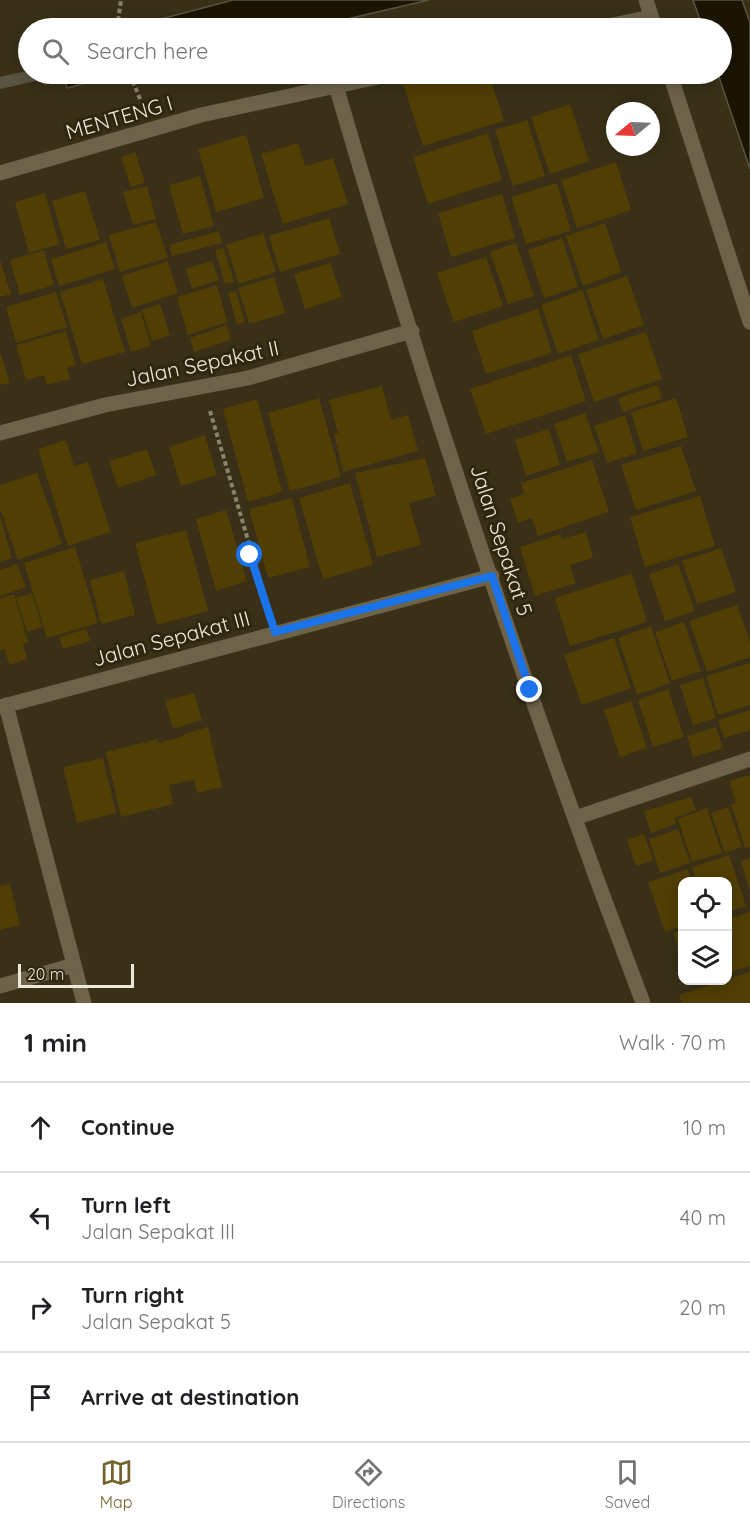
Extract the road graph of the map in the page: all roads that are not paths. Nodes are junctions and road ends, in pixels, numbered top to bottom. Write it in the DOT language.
graph roads {
  1 [pos="646,0"];
  2 [pos="651,18"];
  3 [pos="345,84"];
  4 [pos="673,84"];
  5 [pos="336,86"];
  6 [pos="0,173"];
  7 [pos="750,322"];
  8 [pos="412,331"];
  9 [pos="0,433"];
  10 [pos="492,576"];
  11 [pos="3,706"];
  12 [pos="750,759"];
  13 [pos="575,818"];
  14 [pos="74,965"];
  15 [pos="0,986"];
  16 [pos="84,1003"];
  17 [pos="643,1003"];
  1 -- 2 [label="street"];
  3 -- 5 [label="street, MENTENG I"];
  4 -- 7 [label="street"];
  5 -- 6 [label="street, MENTENG I"];
  5 -- 8 [label="street, Jalan Sepakat 5"];
  8 -- 9 [label="street, Jalan Sepakat II"];
  8 -- 10 [label="street, Jalan Sepakat 5"];
  10 -- 11 [label="street, Jalan Sepakat III"];
  10 -- 13 [label="street, Jalan Sepakat 5"];
  11 -- 14 [label="street"];
  12 -- 13 [label="street"];
  13 -- 17 [label="street, Jalan Sepakat 5"];
  14 -- 15 [label="street"];
  14 -- 16 [label="street"];
}
